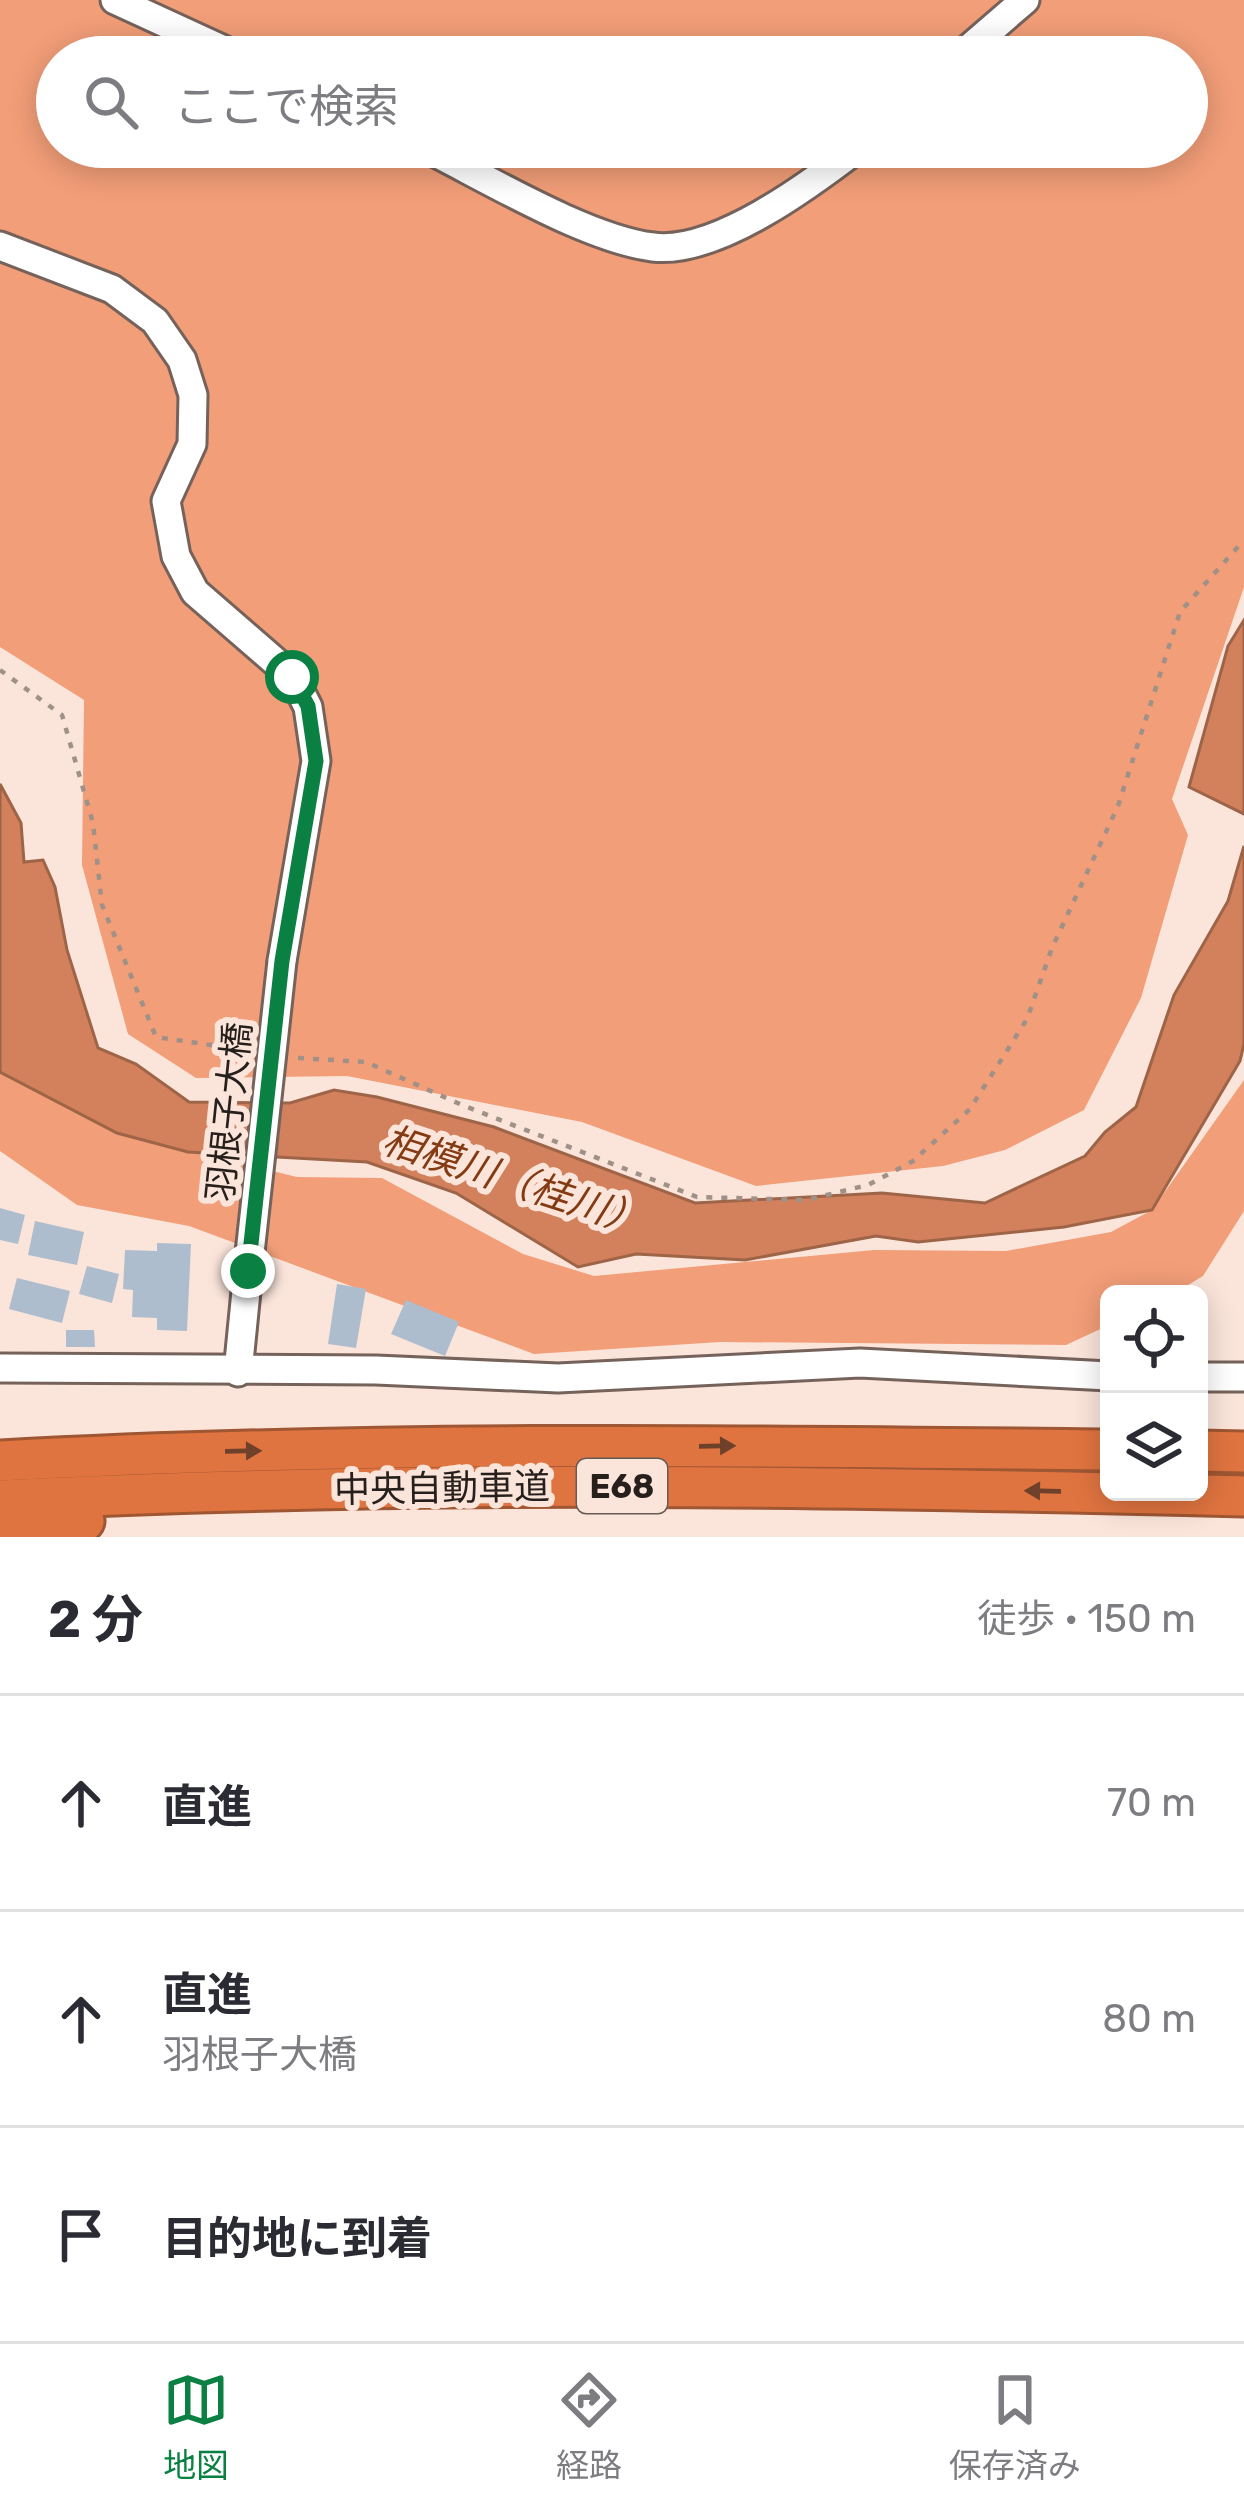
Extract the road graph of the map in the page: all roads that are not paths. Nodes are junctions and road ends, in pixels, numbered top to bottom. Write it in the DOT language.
graph roads {
  1 [pos="115,0"];
  2 [pos="1025,0"];
  3 [pos="196,36"];
  4 [pos="983,36"];
  5 [pos="467,168"];
  6 [pos="829,168"];
  7 [pos="0,246"];
  8 [pos="0,1369"];
  9 [pos="238,1372"];
  10 [pos="1100,1376"];
  11 [pos="1208,1376"];
  12 [pos="1244,1377"];
  13 [pos="0,1449"];
  14 [pos="1100,1450"];
  15 [pos="1208,1451"];
  16 [pos="157,1452"];
  17 [pos="1244,1452"];
  18 [pos="0,1461"];
  19 [pos="424,1487"];
  20 [pos="1244,1496"];
  21 [pos="0,1500"];
  22 [pos="0,1529"];
  1 -- 3 [label="street"];
  2 -- 4 [label="street"];
  5 -- 6 [label="street"];
  7 -- 9 [label="street, 羽根子大橋, bridge"];
  8 -- 9 [label="street"];
  9 -- 10 [label="street"];
  11 -- 12 [label="street"];
  13 -- 16 [label="highway"];
  16 -- 14 [label="highway, 中央自動車道 / E68, one-way"];
  15 -- 17 [label="highway"];
  16 -- 18 [label="highway, 中央自動車道 / E68"];
  20 -- 19 [label="highway, 中央自動車道 / E68, one-way"];
  19 -- 21 [label="highway, 中央自動車道 / E68"];
  19 -- 22 [label="highway"];
}
